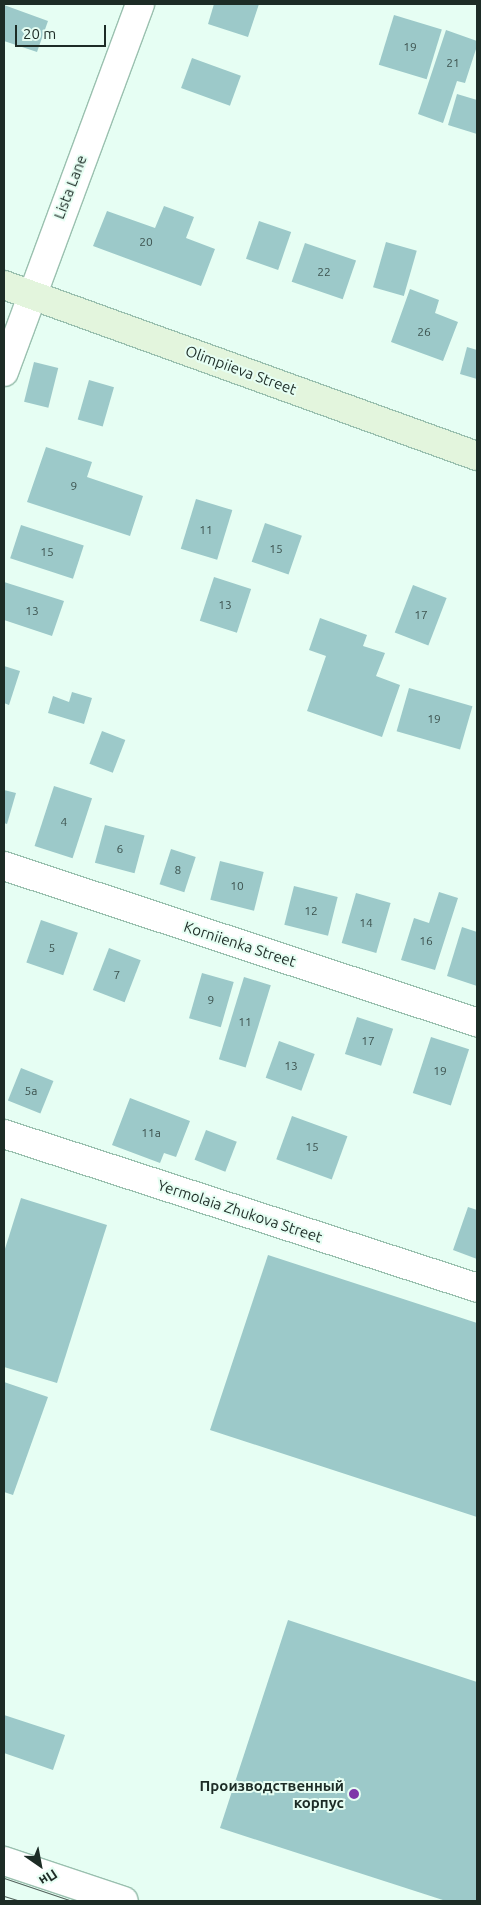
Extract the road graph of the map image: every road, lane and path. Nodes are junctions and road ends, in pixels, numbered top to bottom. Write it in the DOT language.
graph roads {
  1 [pos="140,4"];
  2 [pos="4,285"];
  3 [pos="30,294"];
  4 [pos="4,372"];
  5 [pos="477,456"];
  6 [pos="4,866"];
  7 [pos="477,1022"];
  8 [pos="4,1134"];
  9 [pos="477,1288"];
  10 [pos="4,1861"];
  11 [pos="124,1901"];
  1 -- 3 [label="street, Lista Lane"];
  2 -- 3 [label="main road, Olimpiieva Street"];
  3 -- 4 [label="street, Lista Lane"];
  3 -- 5 [label="main road, Olimpiieva Street"];
  6 -- 7 [label="street, Korniienka Street"];
  8 -- 9 [label="street, Yermolaia Zhukova Street"];
  10 -- 11 [label="street"];
}
